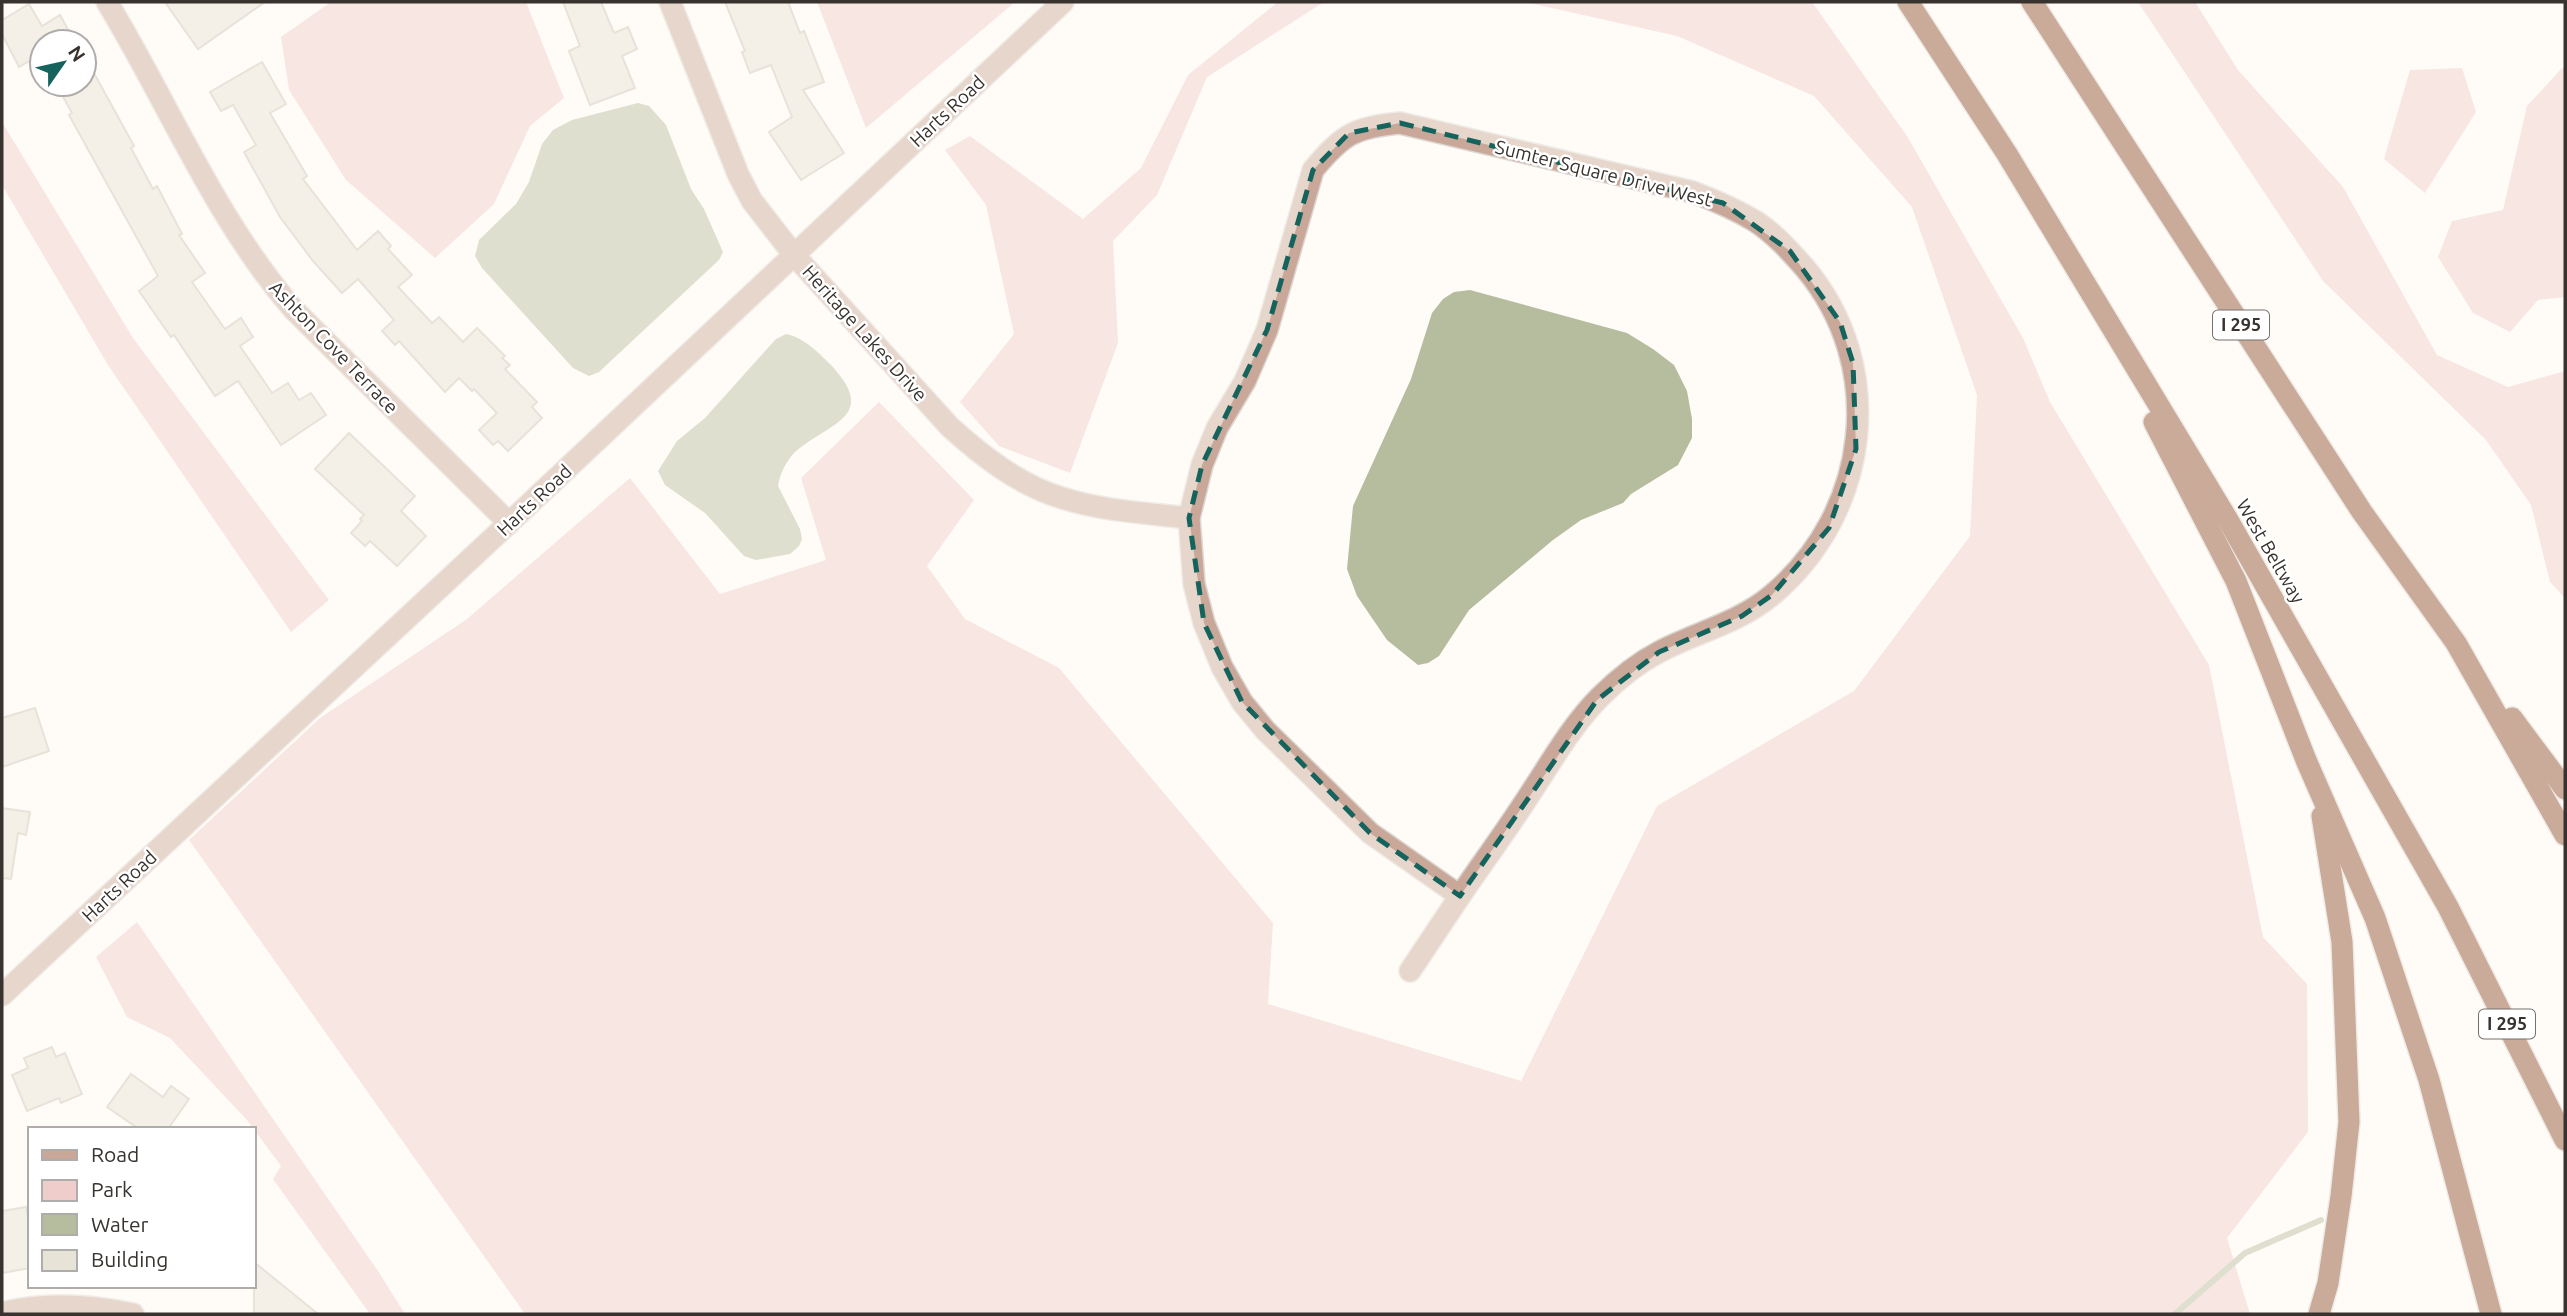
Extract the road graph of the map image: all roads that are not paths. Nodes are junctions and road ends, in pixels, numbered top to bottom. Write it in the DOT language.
graph roads {
  1 [pos="107,2"];
  2 [pos="670,2"];
  3 [pos="1063,2"];
  4 [pos="1908,2"];
  5 [pos="2032,2"];
  6 [pos="2007,154"];
  7 [pos="794,255"];
  8 [pos="1189,518"];
  9 [pos="509,523"];
  10 [pos="2456,643"];
  11 [pos="2306,760"];
  12 [pos="2565,789"];
  13 [pos="2565,835"];
  14 [pos="1460,896"];
  15 [pos="1410,971"];
  16 [pos="2,995"];
  17 [pos="2565,1140"];
  18 [pos="84,1296"];
  19 [pos="2,1313"];
  20 [pos="133,1314"];
  21 [pos="2319,1314"];
  22 [pos="2491,1314"];
  1 -- 9 [label="street, Ashton Cove Terrace"];
  2 -- 7 [label="street, Heritage Lakes Drive"];
  3 -- 7 [label="street, Harts Road"];
  4 -- 6 [label="highway, West Beltway / I 295"];
  5 -- 10 [label="highway, I 295"];
  6 -- 11 [label="highway"];
  6 -- 17 [label="highway, West Beltway / I 295"];
  7 -- 8 [label="street, Heritage Lakes Drive"];
  7 -- 9 [label="street, Harts Road"];
  8 -- 14 [label="street, Sumter Square Drive West"];
  8 -- 14 [label="street, Sumter Square Drive West"];
  9 -- 16 [label="street, Harts Road"];
  10 -- 12 [label="highway"];
  10 -- 13 [label="highway, I 295"];
  11 -- 21 [label="highway"];
  11 -- 22 [label="highway"];
  14 -- 15 [label="street, Sumter Square Drive West"];
  18 -- 19 [label="street"];
  18 -- 20 [label="street"];
}
